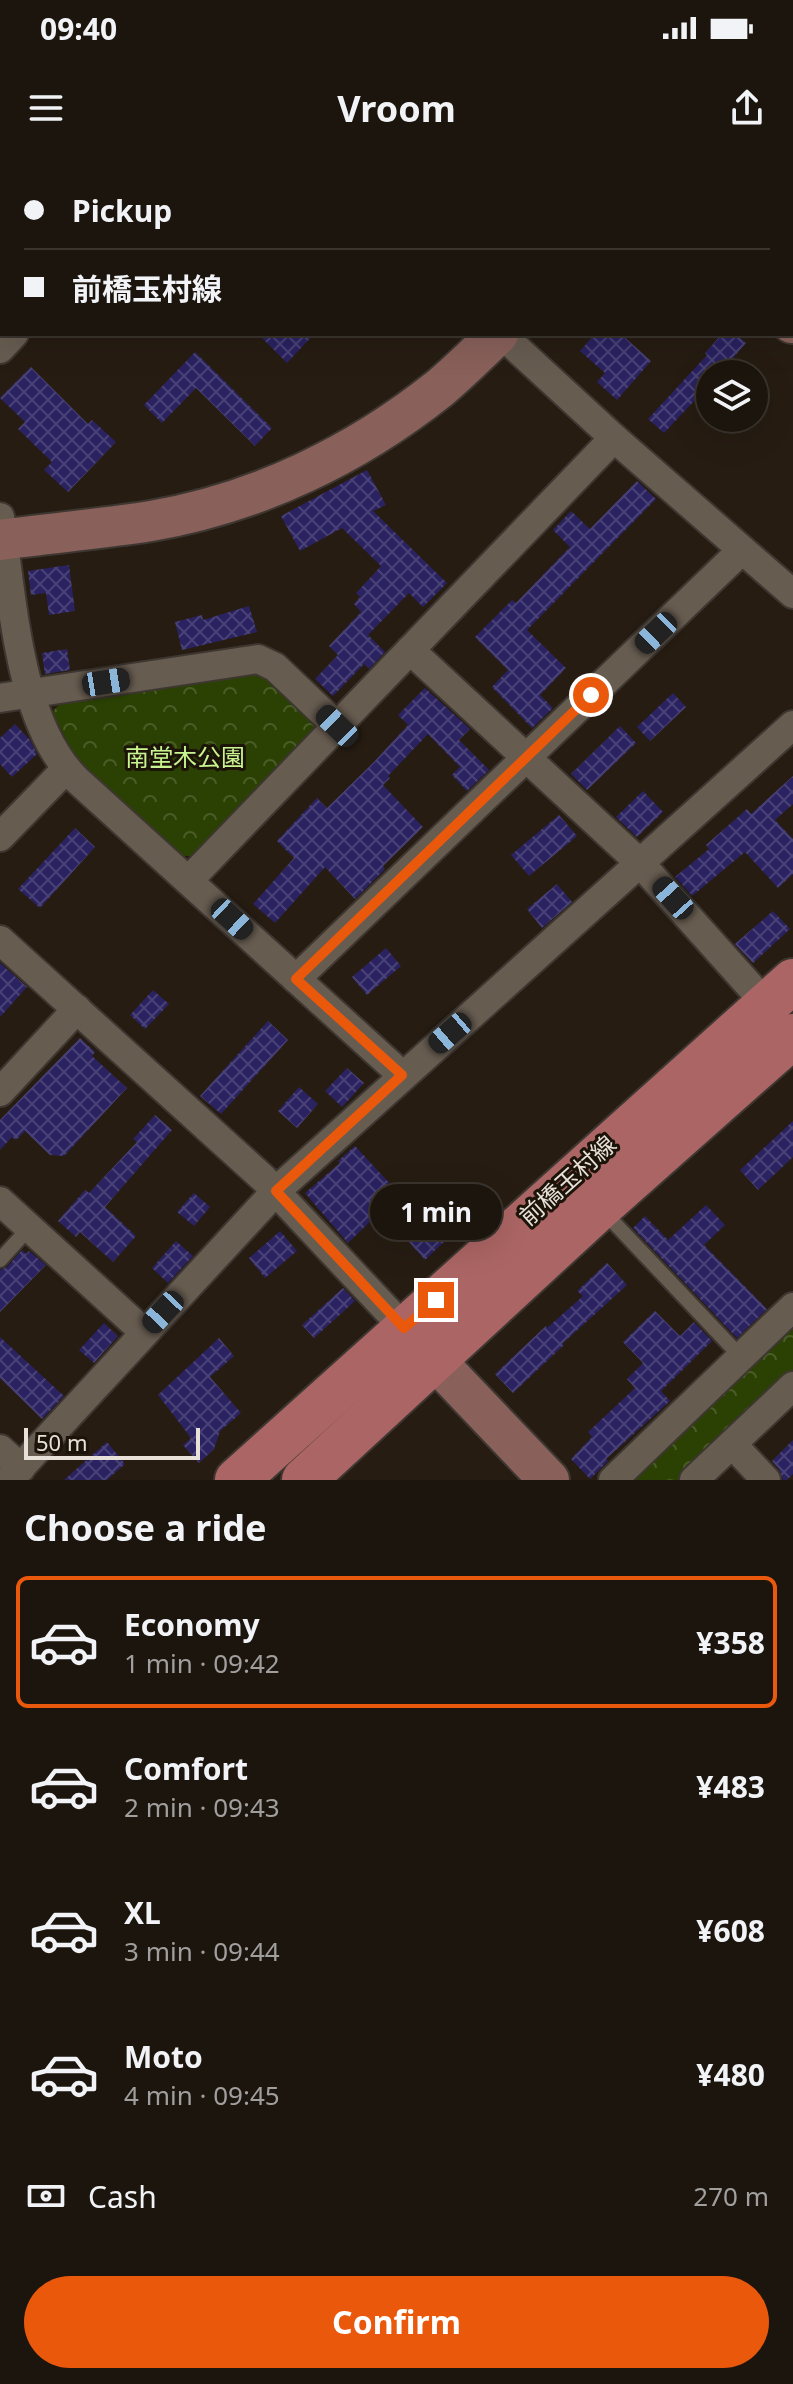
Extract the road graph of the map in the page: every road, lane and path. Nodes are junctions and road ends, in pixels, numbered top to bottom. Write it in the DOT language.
graph roads {
  1 [pos="497,336"];
  2 [pos="501,336"];
  3 [pos="614,438"];
  4 [pos="1,532"];
  5 [pos="742,550"];
  6 [pos="792,592"];
  7 [pos="410,650"];
  8 [pos="30,693"];
  9 [pos="0,698"];
  10 [pos="793,725"];
  11 [pos="337,726"];
  12 [pos="526,757"];
  13 [pos="66,769"];
  14 [pos="0,837"];
  15 [pos="640,863"];
  16 [pos="189,880"];
  17 [pos="0,940"];
  18 [pos="296,979"];
  19 [pos="77,1009"];
  20 [pos="788,1019"];
  21 [pos="402,1075"];
  22 [pos="0,1092"];
  23 [pos="276,1191"];
  24 [pos="0,1201"];
  25 [pos="600,1207"];
  26 [pos="29,1228"];
  27 [pos="0,1260"];
  28 [pos="793,1307"];
  29 [pos="404,1328"];
  30 [pos="144,1332"];
  31 [pos="741,1357"];
  32 [pos="433,1360"];
  33 [pos="793,1386"];
  34 [pos="732,1444"];
  35 [pos="10,1466"];
  36 [pos="237,1480"];
  37 [pos="304,1480"];
  38 [pos="549,1480"];
  39 [pos="613,1480"];
  40 [pos="694,1480"];
  41 [pos="766,1480"];
  1 -- 4 [label="street"];
  2 -- 3 [label="street"];
  3 -- 5 [label="street"];
  3 -- 7 [label="street"];
  4 -- 8 [label="street"];
  5 -- 6 [label="street"];
  5 -- 12 [label="street"];
  7 -- 11 [label="street"];
  7 -- 12 [label="street"];
  8 -- 9 [label="street"];
  8 -- 11 [label="street"];
  8 -- 13 [label="street"];
  10 -- 15 [label="street"];
  11 -- 16 [label="street"];
  12 -- 15 [label="street"];
  12 -- 18 [label="street"];
  13 -- 14 [label="street"];
  13 -- 16 [label="street"];
  15 -- 20 [label="street"];
  15 -- 21 [label="street"];
  16 -- 18 [label="street"];
  17 -- 19 [label="street"];
  18 -- 21 [label="street"];
  19 -- 22 [label="street"];
  19 -- 23 [label="street"];
  20 -- 25 [label="main road, 前橋玉村線"];
  20 -- 29 [label="main road, 前橋玉村線"];
  21 -- 23 [label="street"];
  23 -- 29 [label="street"];
  23 -- 30 [label="street"];
  24 -- 26 [label="street"];
  25 -- 31 [label="lane"];
  25 -- 32 [label="main road, 前橋玉村線"];
  26 -- 27 [label="lane"];
  26 -- 30 [label="street"];
  28 -- 31 [label="street"];
  29 -- 32 [label="street"];
  29 -- 36 [label="main road, 前橋玉村線"];
  30 -- 35 [label="street"];
  31 -- 39 [label="street"];
  32 -- 37 [label="main road, 前橋玉村線"];
  32 -- 38 [label="street"];
  33 -- 34 [label="street"];
  34 -- 40 [label="street"];
  34 -- 41 [label="street"];
}
